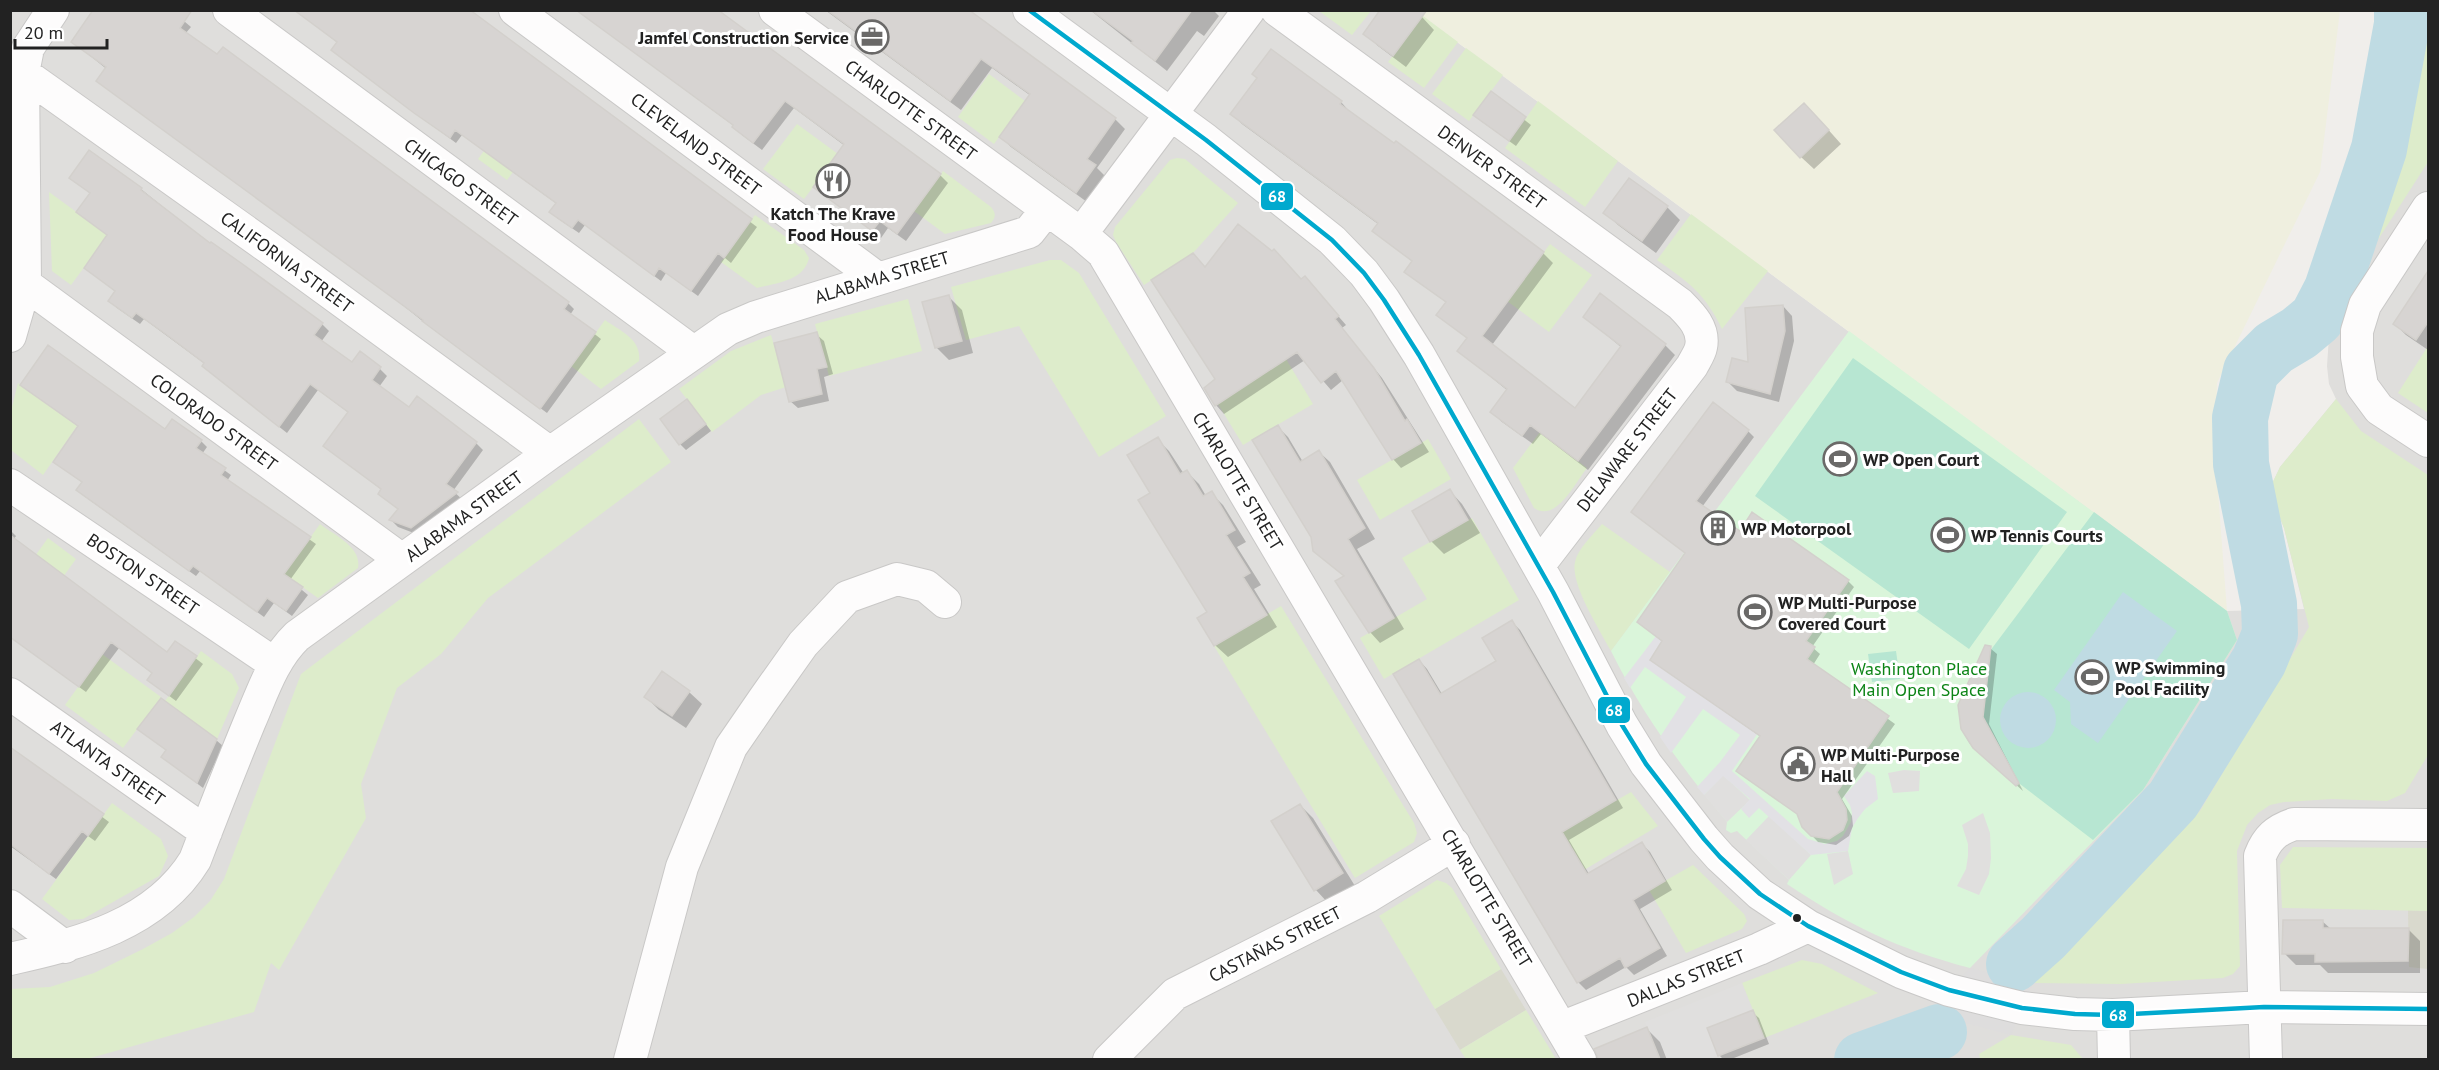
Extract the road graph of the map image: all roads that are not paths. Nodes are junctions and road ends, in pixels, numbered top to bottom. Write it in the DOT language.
graph roads {
  1 [pos="53,10"];
  2 [pos="229,10"];
  3 [pos="515,10"];
  4 [pos="775,10"];
  5 [pos="1029,10"];
  6 [pos="1249,10"];
  7 [pos="1277,10"];
  8 [pos="23,73"];
  9 [pos="1170,115"];
  10 [pos="2428,208"];
  11 [pos="1047,209"];
  12 [pos="1081,234"];
  13 [pos="877,278"];
  14 [pos="25,284"];
  15 [pos="1700,330"];
  16 [pos="10,336"];
  17 [pos="693,352"];
  18 [pos="2428,441"];
  19 [pos="550,453"];
  20 [pos="10,484"];
  21 [pos="402,560"];
  22 [pos="1539,565"];
  23 [pos="945,602"];
  24 [pos="275,664"];
  25 [pos="10,694"];
  26 [pos="2423,816"];
  27 [pos="206,832"];
  28 [pos="1454,844"];
  29 [pos="10,906"];
  30 [pos="1808,926"];
  31 [pos="65,947"];
  32 [pos="10,959"];
  33 [pos="2264,1007"];
  34 [pos="2428,1010"];
  35 [pos="2113,1015"];
  36 [pos="1563,1027"];
  37 [pos="630,1059"];
  38 [pos="1109,1059"];
  39 [pos="1580,1059"];
  40 [pos="2114,1059"];
  41 [pos="2266,1059"];
  1 -- 8 [label="street"];
  2 -- 17 [label="street, CHICAGO STREET"];
  3 -- 13 [label="street, CLEVELAND STREET"];
  4 -- 11 [label="street, CHARLOTTE STREET"];
  5 -- 9 [label="street"];
  6 -- 9 [label="street"];
  7 -- 15 [label="street, DENVER STREET"];
  8 -- 14 [label="street"];
  8 -- 19 [label="street, CALIFORNIA STREET"];
  9 -- 12 [label="street"];
  9 -- 22 [label="street"];
  10 -- 18 [label="street"];
  11 -- 12 [label="street, CHARLOTTE STREET"];
  11 -- 13 [label="street, ALABAMA STREET"];
  12 -- 28 [label="street, CHARLOTTE STREET"];
  13 -- 17 [label="street, ALABAMA STREET"];
  14 -- 16 [label="street"];
  14 -- 21 [label="street, COLORADO STREET"];
  15 -- 22 [label="street, DELAWARE STREET"];
  17 -- 19 [label="street, ALABAMA STREET"];
  19 -- 21 [label="street, ALABAMA STREET"];
  20 -- 24 [label="street, BOSTON STREET"];
  21 -- 24 [label="street, ALABAMA STREET"];
  22 -- 30 [label="street"];
  23 -- 37 [label="street"];
  24 -- 27 [label="street, ALABAMA STREET"];
  25 -- 27 [label="street, ATLANTA STREET"];
  26 -- 33 [label="street"];
  27 -- 31 [label="street, ALABAMA STREET"];
  28 -- 36 [label="street, CHARLOTTE STREET"];
  28 -- 38 [label="street, CASTAÑAS STREET"];
  29 -- 31 [label="street"];
  30 -- 35 [label="street"];
  30 -- 36 [label="street, DALLAS STREET"];
  31 -- 32 [label="street, ALABAMA STREET"];
  33 -- 34 [label="street"];
  33 -- 35 [label="street"];
  33 -- 41 [label="street"];
  35 -- 40 [label="street"];
  36 -- 39 [label="street, CHARLOTTE STREET"];
}
